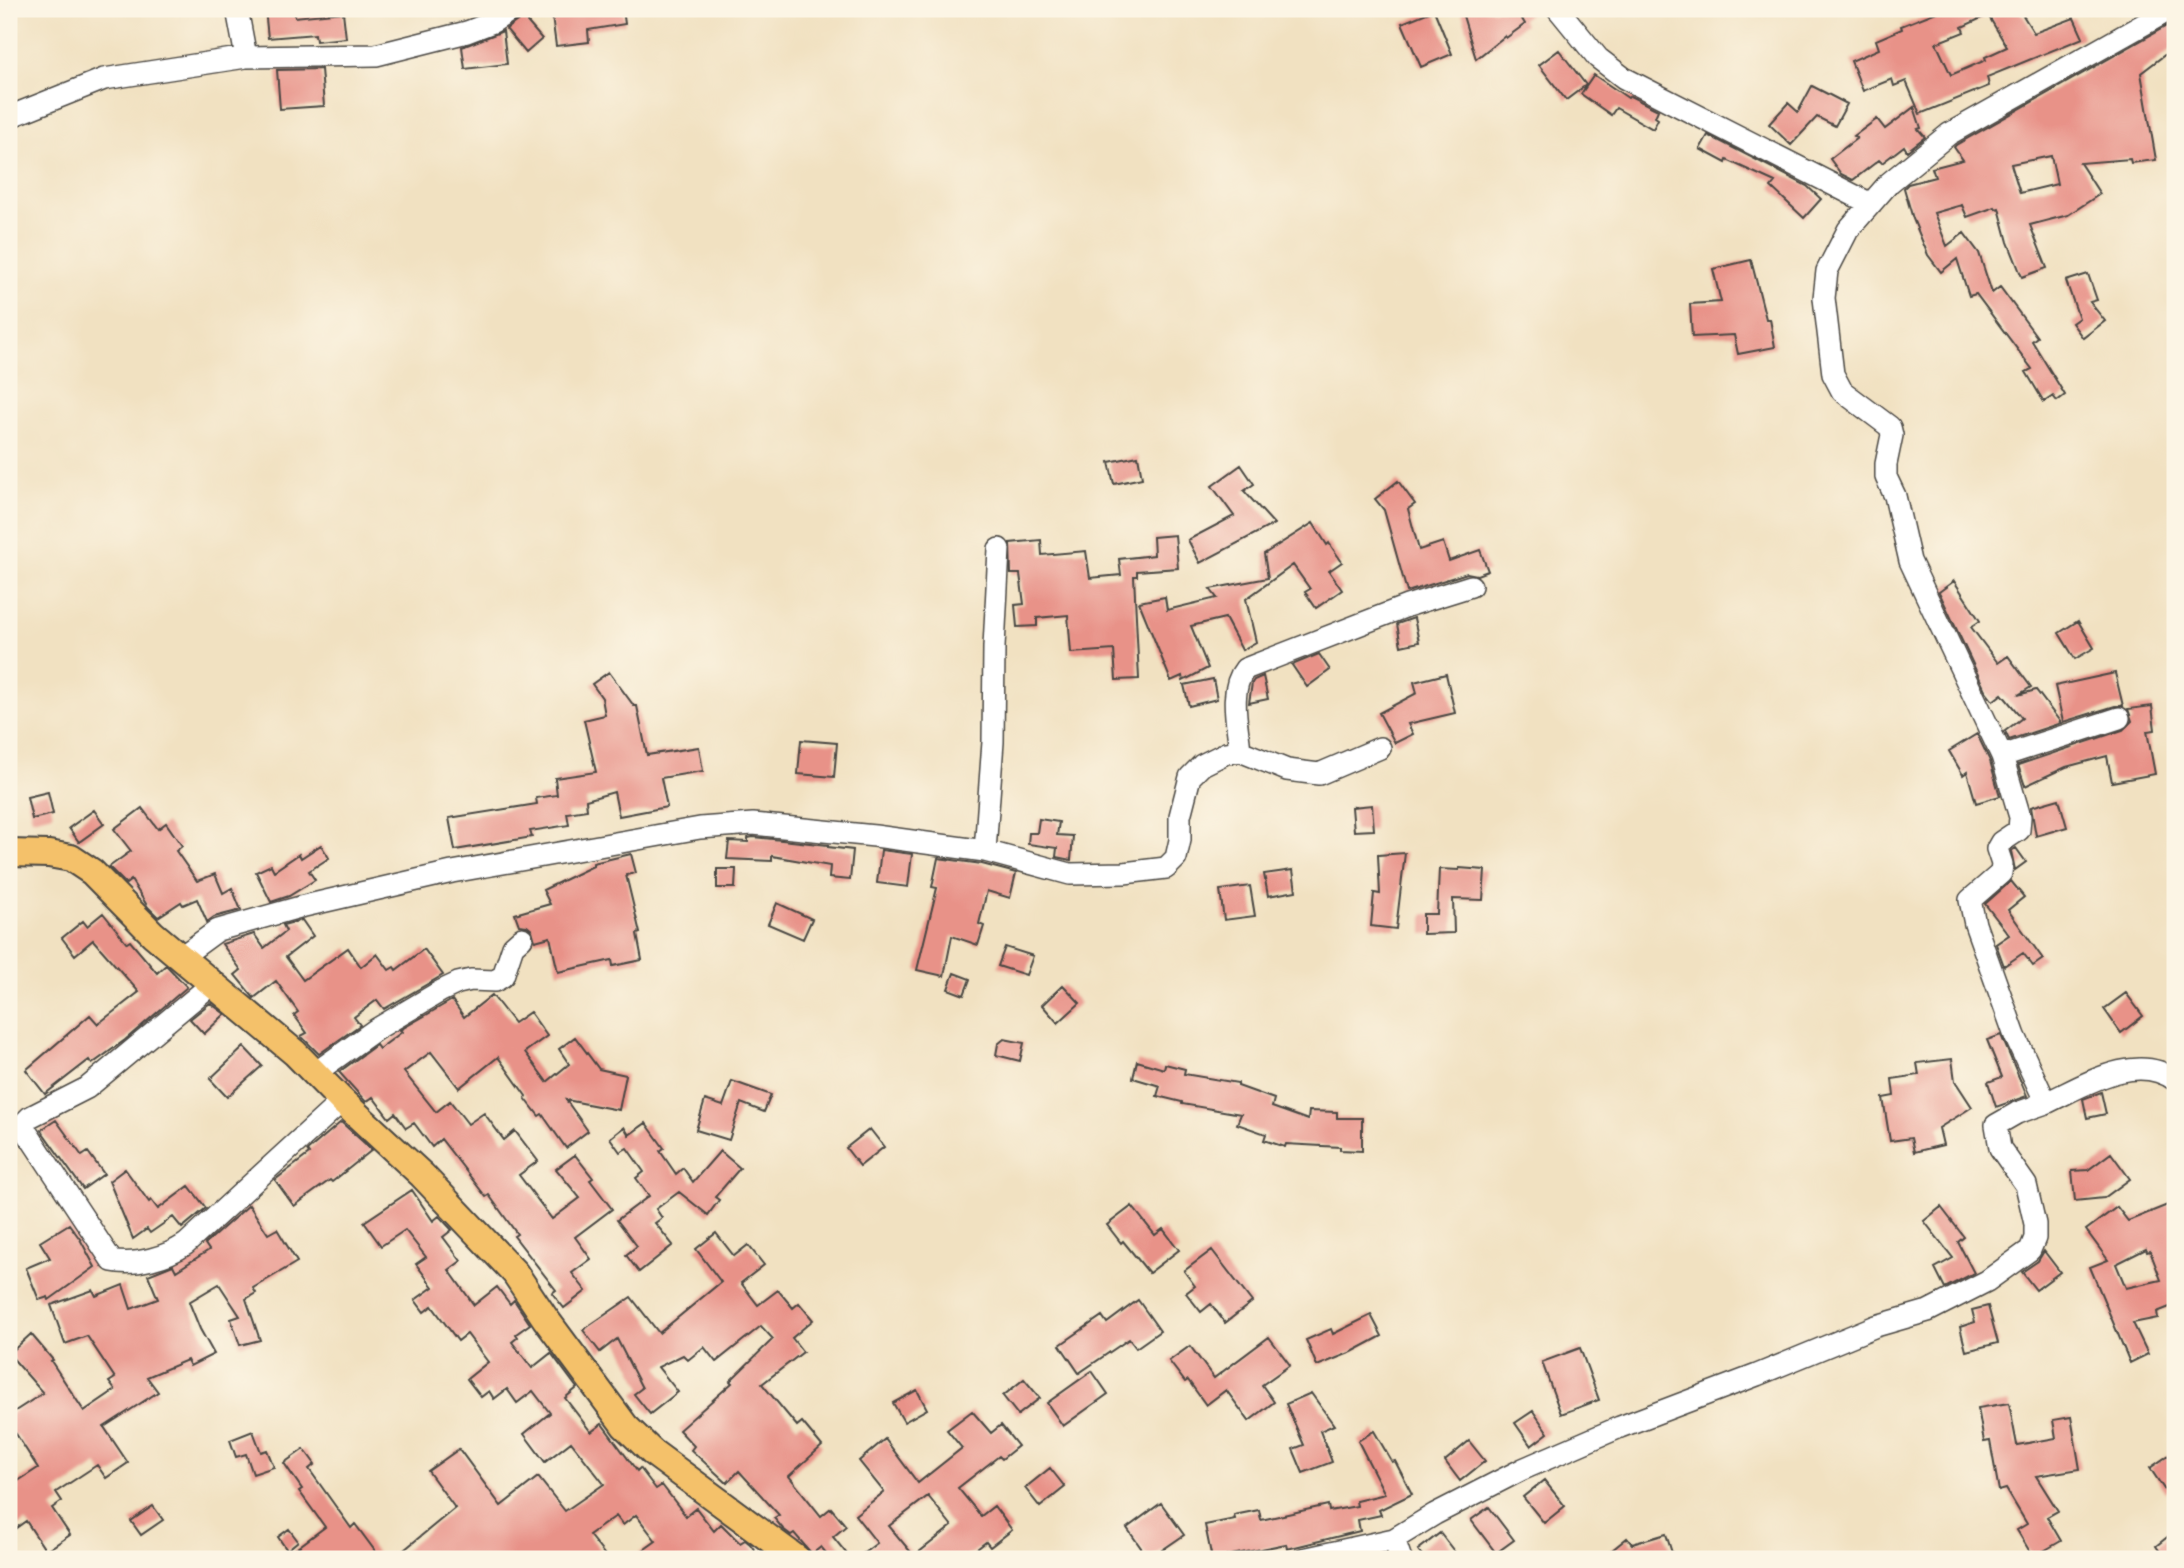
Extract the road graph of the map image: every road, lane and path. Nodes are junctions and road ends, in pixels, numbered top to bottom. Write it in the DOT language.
graph roads {
  1 [pos="237,9"];
  2 [pos="513,9"];
  3 [pos="1558,9"];
  4 [pos="2171,9"];
  5 [pos="246,57"];
  6 [pos="9,117"];
  7 [pos="1871,204"];
  8 [pos="999,549"];
  9 [pos="1471,586"];
  10 [pos="2119,718"];
  11 [pos="1380,748"];
  12 [pos="1240,751"];
  13 [pos="2003,756"];
  14 [pos="985,851"];
  15 [pos="9,853"];
  16 [pos="522,937"];
  17 [pos="181,957"];
  18 [pos="212,984"];
  19 [pos="315,1073"];
  20 [pos="2175,1080"];
  21 [pos="342,1101"];
  22 [pos="2046,1103"];
  23 [pos="15,1128"];
  24 [pos="1394,1539"];
  25 [pos="797,1559"];
  26 [pos="1303,1559"];
  27 [pos="1401,1559"];
  1 -- 5 [label="street"];
  2 -- 5 [label="street"];
  3 -- 7 [label="street"];
  4 -- 7 [label="street"];
  5 -- 6 [label="street"];
  7 -- 13 [label="street"];
  8 -- 14 [label="street"];
  9 -- 12 [label="street"];
  10 -- 13 [label="street"];
  11 -- 12 [label="street"];
  12 -- 14 [label="street"];
  13 -- 22 [label="street"];
  14 -- 17 [label="street"];
  15 -- 17 [label="main road"];
  16 -- 19 [label="street"];
  17 -- 18 [label="main road"];
  18 -- 19 [label="main road"];
  18 -- 23 [label="street"];
  19 -- 21 [label="main road"];
  20 -- 22 [label="street"];
  21 -- 23 [label="street"];
  21 -- 25 [label="main road"];
  22 -- 24 [label="street"];
  24 -- 26 [label="street"];
  24 -- 27 [label="street"];
}
